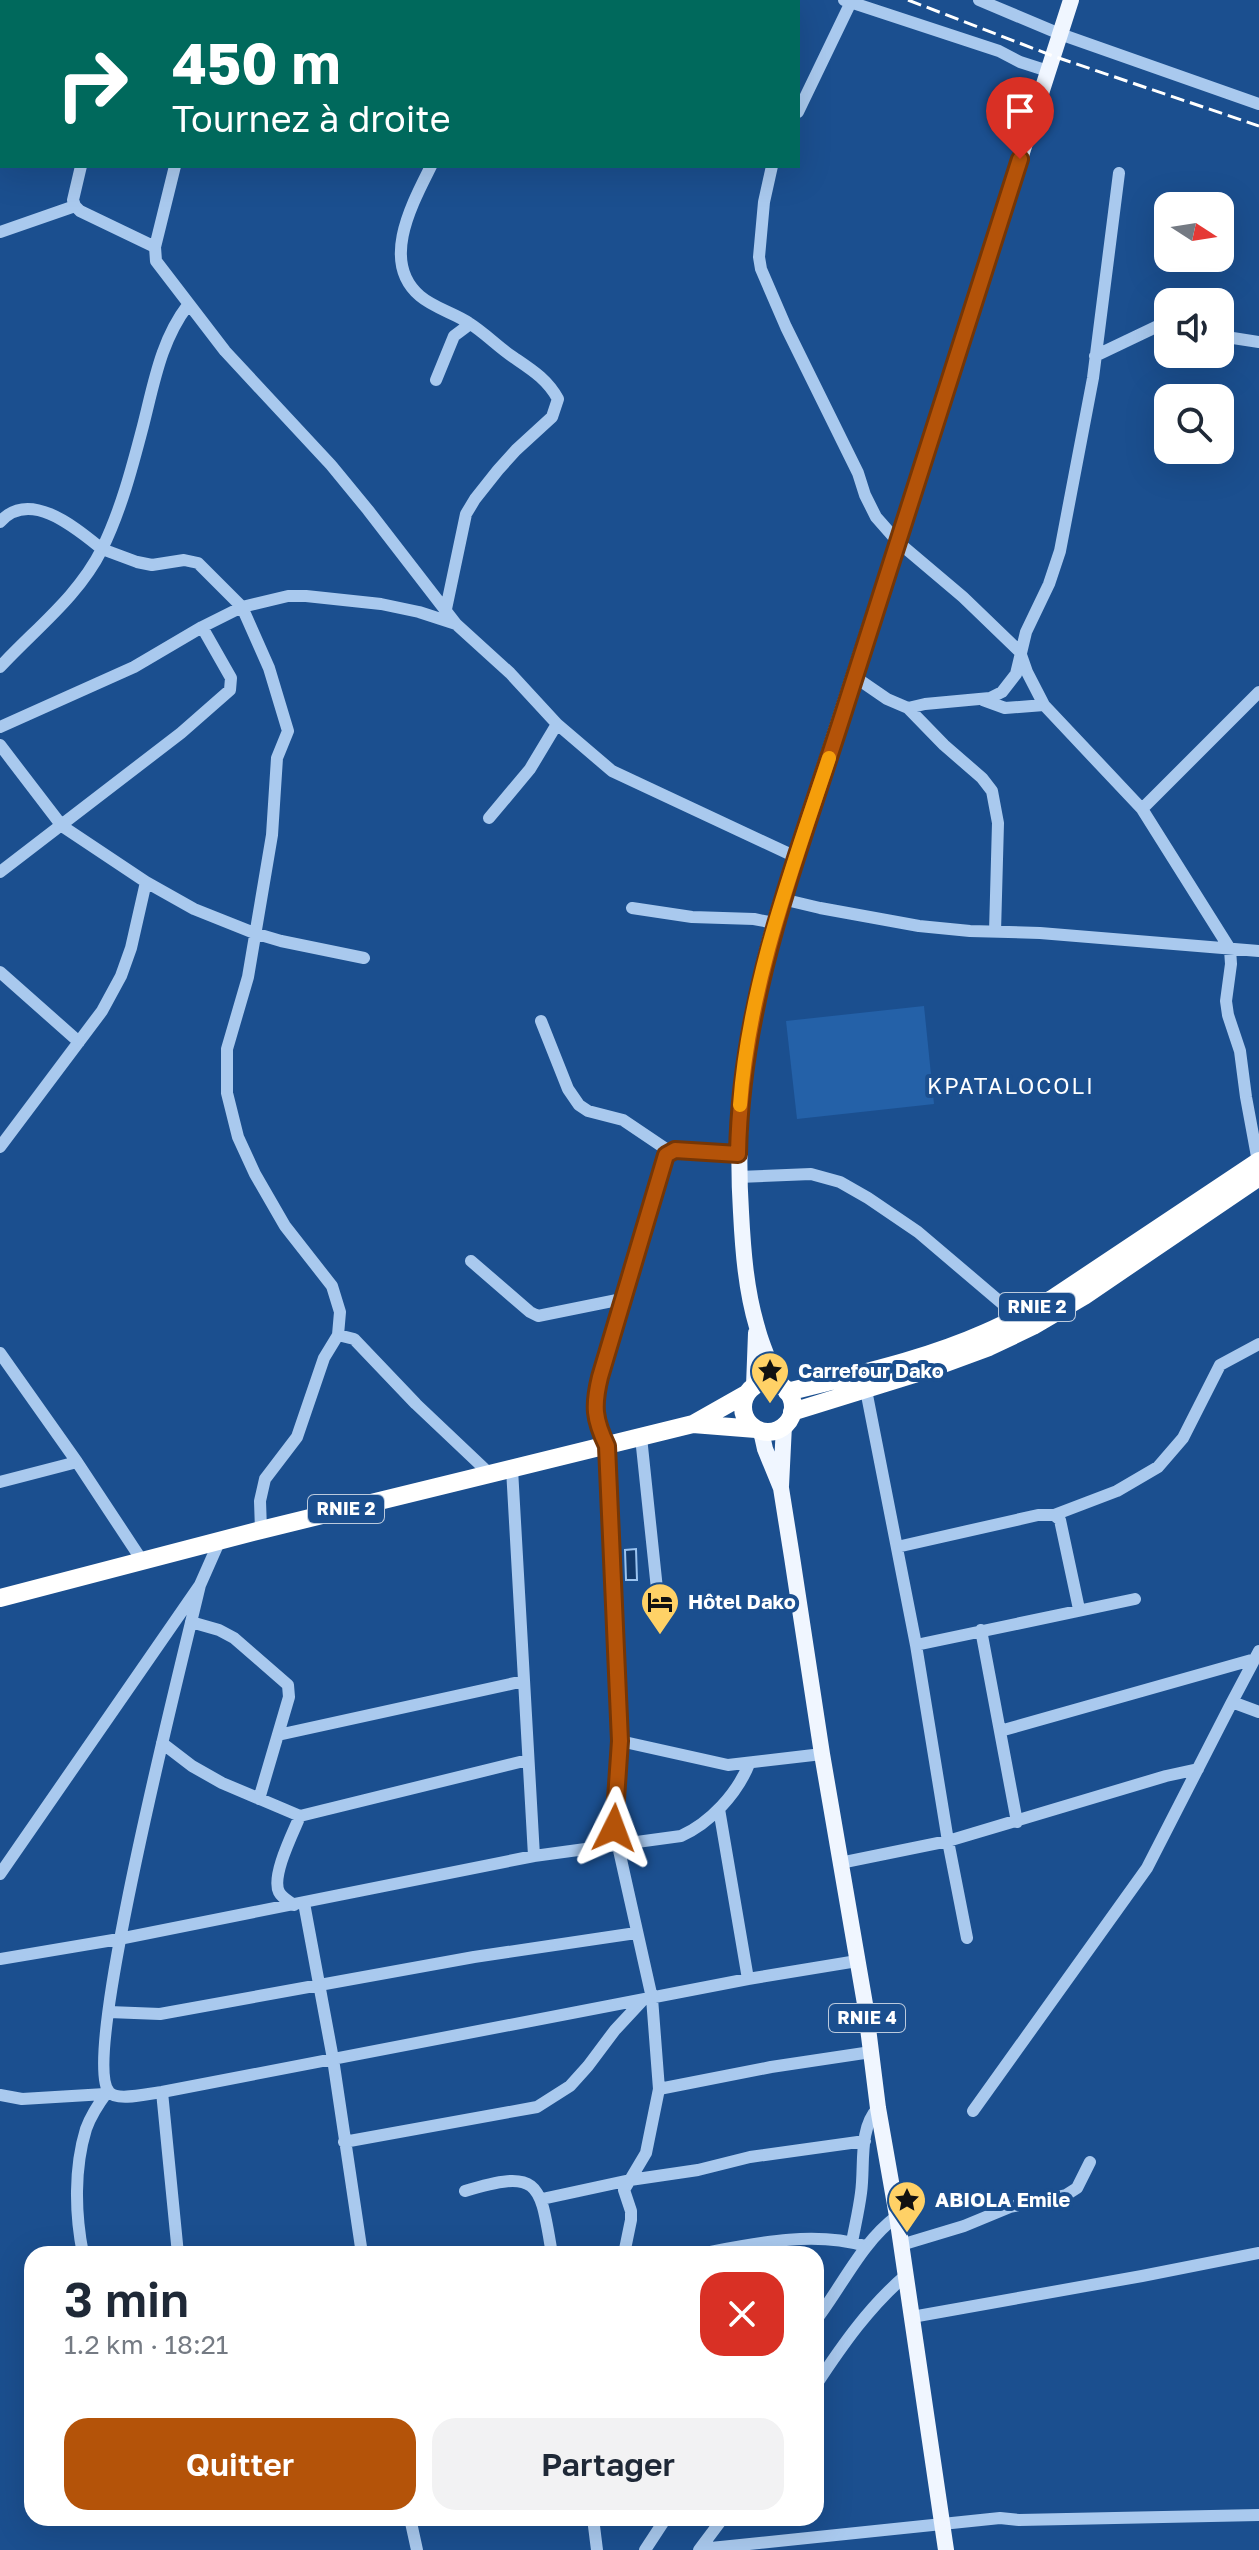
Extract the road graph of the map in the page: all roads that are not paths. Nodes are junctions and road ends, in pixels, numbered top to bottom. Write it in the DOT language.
graph roads {
  1 [pos="979,0"];
  2 [pos="1071,0"];
  3 [pos="848,1"];
  4 [pos="1060,34"];
  5 [pos="1048,71"];
  6 [pos="1257,99"];
  7 [pos="800,108"];
  8 [pos="81,168"];
  9 [pos="175,168"];
  10 [pos="429,168"];
  11 [pos="772,168"];
  12 [pos="1119,173"];
  13 [pos="75,206"];
  14 [pos="0,232"];
  15 [pos="155,247"];
  16 [pos="188,305"];
  17 [pos="470,324"];
  18 [pos="1154,328"];
  19 [pos="1234,338"];
  20 [pos="1259,342"];
  21 [pos="1095,356"];
  22 [pos="436,380"];
  23 [pos="0,522"];
  24 [pos="898,542"];
  25 [pos="102,549"];
  26 [pos="242,607"];
  27 [pos="446,609"];
  28 [pos="456,624"];
  29 [pos="202,627"];
  30 [pos="1020,652"];
  31 [pos="0,667"];
  32 [pos="855,677"];
  33 [pos="1259,692"];
  34 [pos="983,700"];
  35 [pos="1044,705"];
  36 [pos="908,708"];
  37 [pos="557,724"];
  38 [pos="0,727"];
  39 [pos="0,745"];
  40 [pos="1142,809"];
  41 [pos="489,818"];
  42 [pos="62,826"];
  43 [pos="796,857"];
  44 [pos="0,872"];
  45 [pos="146,882"];
  46 [pos="782,899"];
  47 [pos="632,908"];
  48 [pos="774,923"];
  49 [pos="995,932"];
  50 [pos="254,933"];
  51 [pos="1230,949"];
  52 [pos="1259,951"];
  53 [pos="364,958"];
  54 [pos="0,972"];
  55 [pos="541,1021"];
  56 [pos="79,1042"];
  57 [pos="0,1147"];
  58 [pos="669,1151"];
  59 [pos="738,1154"];
  60 [pos="1259,1172"];
  61 [pos="738,1177"];
  62 [pos="471,1261"];
  63 [pos="622,1299"];
  64 [pos="1018,1317"];
  65 [pos="757,1327"];
  66 [pos="338,1335"];
  67 [pos="1259,1344"];
  68 [pos="0,1353"];
  69 [pos="783,1388"];
  70 [pos="750,1390"];
  71 [pos="866,1390"];
  72 [pos="788,1418"];
  73 [pos="693,1424"];
  74 [pos="758,1430"];
  75 [pos="641,1437"];
  76 [pos="607,1446"];
  77 [pos="77,1462"];
  78 [pos="512,1469"];
  79 [pos="491,1475"];
  80 [pos="0,1482"];
  81 [pos="781,1488"];
  82 [pos="1054,1515"];
  83 [pos="261,1530"];
  84 [pos="219,1542"];
  85 [pos="897,1547"];
  86 [pos="143,1562"];
  87 [pos="200,1585"];
  88 [pos="657,1589"];
  89 [pos="0,1598"];
  90 [pos="1135,1599"];
  91 [pos="1079,1609"];
  92 [pos="191,1622"];
  93 [pos="981,1630"];
  94 [pos="916,1645"];
  95 [pos="1257,1655"];
  96 [pos="524,1681"];
  97 [pos="1232,1702"];
  98 [pos="1259,1712"];
  99 [pos="1000,1731"];
  100 [pos="278,1735"];
  101 [pos="620,1741"];
  102 [pos="162,1743"];
  103 [pos="822,1754"];
  104 [pos="528,1760"];
  105 [pos="749,1764"];
  106 [pos="1198,1769"];
  107 [pos="259,1799"];
  108 [pos="719,1809"];
  109 [pos="300,1816"];
  110 [pos="1017,1822"];
  111 [pos="948,1841"];
  112 [pos="618,1845"];
  113 [pos="534,1856"];
  114 [pos="840,1863"];
  115 [pos="0,1874"];
  116 [pos="299,1904"];
  117 [pos="636,1933"];
  118 [pos="967,1938"];
  119 [pos="119,1939"];
  120 [pos="0,1959"];
  121 [pos="857,1961"];
  122 [pos="748,1979"];
  123 [pos="320,1984"];
  124 [pos="647,2000"];
  125 [pos="109,2012"];
  126 [pos="871,2052"];
  127 [pos="333,2059"];
  128 [pos="659,2089"];
  129 [pos="106,2092"];
  130 [pos="162,2092"];
  131 [pos="0,2095"];
  132 [pos="878,2108"];
  133 [pos="973,2111"];
  134 [pos="865,2141"];
  135 [pos="344,2142"];
  136 [pos="1090,2162"];
  137 [pos="630,2180"];
  138 [pos="465,2191"];
  139 [pos="542,2199"];
  140 [pos="897,2216"];
  141 [pos="859,2244"];
  142 [pos="901,2245"];
  143 [pos="82,2246"];
  144 [pos="177,2246"];
  145 [pos="361,2246"];
  146 [pos="551,2246"];
  147 [pos="626,2246"];
  148 [pos="741,2246"];
  149 [pos="1259,2253"];
  150 [pos="906,2275"];
  151 [pos="824,2309"];
  152 [pos="912,2317"];
  153 [pos="824,2374"];
  154 [pos="1259,2515"];
  155 [pos="942,2525"];
  156 [pos="412,2526"];
  157 [pos="594,2526"];
  158 [pos="661,2526"];
  159 [pos="717,2526"];
  160 [pos="700,2549"];
  161 [pos="417,2550"];
  162 [pos="597,2550"];
  163 [pos="645,2550"];
  164 [pos="946,2550"];
  1 -- 4 [label="street"];
  2 -- 4 [label="main road"];
  3 -- 5 [label="street"];
  3 -- 7 [label="street"];
  4 -- 5 [label="main road"];
  4 -- 6 [label="street"];
  5 -- 24 [label="main road"];
  8 -- 13 [label="street"];
  9 -- 15 [label="street"];
  10 -- 17 [label="street"];
  11 -- 24 [label="street"];
  12 -- 21 [label="street"];
  13 -- 14 [label="street"];
  13 -- 15 [label="street"];
  15 -- 16 [label="street"];
  16 -- 25 [label="street"];
  16 -- 27 [label="street"];
  17 -- 22 [label="street"];
  17 -- 27 [label="street"];
  18 -- 21 [label="street"];
  19 -- 20 [label="street"];
  21 -- 30 [label="street"];
  23 -- 25 [label="street"];
  24 -- 30 [label="street"];
  24 -- 32 [label="main road"];
  25 -- 26 [label="street"];
  25 -- 31 [label="street"];
  26 -- 28 [label="street"];
  26 -- 29 [label="street"];
  26 -- 50 [label="street"];
  27 -- 28 [label="street"];
  28 -- 37 [label="street"];
  29 -- 38 [label="street"];
  29 -- 42 [label="street"];
  30 -- 34 [label="street"];
  30 -- 35 [label="street"];
  32 -- 36 [label="street"];
  32 -- 43 [label="main road"];
  33 -- 40 [label="street"];
  34 -- 35 [label="street"];
  34 -- 36 [label="street"];
  35 -- 40 [label="street"];
  36 -- 49 [label="street"];
  37 -- 41 [label="street"];
  37 -- 43 [label="street"];
  39 -- 42 [label="street"];
  40 -- 51 [label="street"];
  42 -- 44 [label="street"];
  42 -- 45 [label="street"];
  43 -- 46 [label="main road"];
  45 -- 50 [label="street"];
  45 -- 56 [label="street"];
  46 -- 48 [label="main road"];
  46 -- 49 [label="street"];
  47 -- 48 [label="street"];
  48 -- 59 [label="main road"];
  49 -- 51 [label="street"];
  50 -- 53 [label="street"];
  50 -- 66 [label="street"];
  51 -- 52 [label="street"];
  51 -- 60 [label="street"];
  54 -- 56 [label="street"];
  55 -- 58 [label="street"];
  56 -- 57 [label="street"];
  58 -- 59 [label="street"];
  58 -- 63 [label="street"];
  59 -- 61 [label="main road"];
  60 -- 64 [label="highway, RNIE 2"];
  60 -- 71 [label="highway, RNIE 2"];
  61 -- 64 [label="street"];
  61 -- 65 [label="main road"];
  62 -- 63 [label="street"];
  63 -- 76 [label="street"];
  64 -- 69 [label="highway, RNIE 2"];
  65 -- 69 [label="main road"];
  65 -- 70 [label="main road"];
  66 -- 79 [label="street"];
  66 -- 83 [label="street"];
  67 -- 82 [label="street"];
  68 -- 77 [label="street"];
  69 -- 70 [label="highway"];
  69 -- 72 [label="highway"];
  70 -- 73 [label="highway"];
  70 -- 74 [label="highway"];
  71 -- 72 [label="highway, RNIE 2"];
  71 -- 85 [label="street"];
  72 -- 74 [label="highway"];
  72 -- 81 [label="main road, RNIE 4"];
  73 -- 74 [label="highway"];
  73 -- 75 [label="highway, RNIE 2"];
  74 -- 81 [label="main road, RNIE 4"];
  75 -- 76 [label="highway, RNIE 2"];
  75 -- 88 [label="street"];
  76 -- 78 [label="highway, RNIE 2"];
  76 -- 101 [label="street"];
  77 -- 80 [label="street"];
  77 -- 86 [label="street"];
  78 -- 79 [label="highway, RNIE 2"];
  78 -- 96 [label="street"];
  79 -- 83 [label="highway, RNIE 2"];
  81 -- 103 [label="main road, RNIE 4"];
  82 -- 85 [label="street"];
  82 -- 91 [label="street"];
  83 -- 84 [label="highway, RNIE 2"];
  84 -- 86 [label="highway, RNIE 2"];
  84 -- 87 [label="street"];
  85 -- 94 [label="street"];
  86 -- 89 [label="highway, RNIE 2"];
  87 -- 92 [label="street"];
  87 -- 115 [label="street"];
  90 -- 91 [label="street"];
  91 -- 93 [label="street"];
  92 -- 100 [label="street"];
  92 -- 102 [label="street"];
  93 -- 94 [label="street"];
  93 -- 99 [label="street"];
  94 -- 111 [label="street"];
  95 -- 97 [label="street"];
  95 -- 99 [label="street"];
  96 -- 100 [label="street"];
  96 -- 104 [label="street"];
  97 -- 98 [label="street"];
  97 -- 106 [label="street"];
  99 -- 110 [label="street"];
  100 -- 107 [label="street"];
  101 -- 105 [label="street"];
  101 -- 112 [label="street"];
  102 -- 107 [label="street"];
  102 -- 119 [label="street"];
  103 -- 105 [label="street"];
  103 -- 114 [label="main road, RNIE 4"];
  104 -- 109 [label="street"];
  104 -- 113 [label="street"];
  105 -- 108 [label="street"];
  106 -- 110 [label="street"];
  106 -- 133 [label="street"];
  107 -- 109 [label="street"];
  108 -- 112 [label="street"];
  108 -- 122 [label="street"];
  109 -- 116 [label="street"];
  110 -- 111 [label="street"];
  111 -- 114 [label="street"];
  111 -- 118 [label="street"];
  112 -- 113 [label="street"];
  112 -- 117 [label="street"];
  113 -- 116 [label="street"];
  114 -- 121 [label="main road, RNIE 4"];
  116 -- 119 [label="street"];
  116 -- 123 [label="street"];
  117 -- 123 [label="street"];
  117 -- 124 [label="street"];
  119 -- 120 [label="street"];
  119 -- 125 [label="street"];
  121 -- 122 [label="street"];
  121 -- 126 [label="main road, RNIE 4"];
  122 -- 124 [label="street"];
  123 -- 125 [label="street"];
  123 -- 127 [label="street"];
  124 -- 127 [label="street"];
  124 -- 128 [label="street"];
  124 -- 135 [label="street"];
  125 -- 129 [label="street"];
  126 -- 128 [label="street"];
  126 -- 132 [label="main road, RNIE 4"];
  127 -- 130 [label="street"];
  127 -- 135 [label="street"];
  128 -- 137 [label="street"];
  129 -- 130 [label="street"];
  129 -- 131 [label="street"];
  129 -- 143 [label="street"];
  130 -- 144 [label="street"];
  132 -- 134 [label="street"];
  132 -- 140 [label="main road, RNIE 4"];
  134 -- 137 [label="street"];
  134 -- 141 [label="street"];
  135 -- 145 [label="street"];
  136 -- 142 [label="street"];
  137 -- 139 [label="street"];
  137 -- 147 [label="street"];
  138 -- 139 [label="street"];
  139 -- 146 [label="street"];
  140 -- 141 [label="street"];
  140 -- 142 [label="main road, RNIE 4"];
  141 -- 148 [label="street"];
  141 -- 151 [label="street"];
  142 -- 150 [label="main road, RNIE 4"];
  149 -- 152 [label="street"];
  150 -- 152 [label="main road, RNIE 4"];
  150 -- 153 [label="street"];
  152 -- 155 [label="main road, RNIE 4"];
  154 -- 155 [label="street"];
  155 -- 160 [label="street"];
  155 -- 164 [label="main road, RNIE 4"];
  156 -- 161 [label="street"];
  157 -- 162 [label="street"];
  158 -- 163 [label="street"];
  159 -- 160 [label="street"];
}
